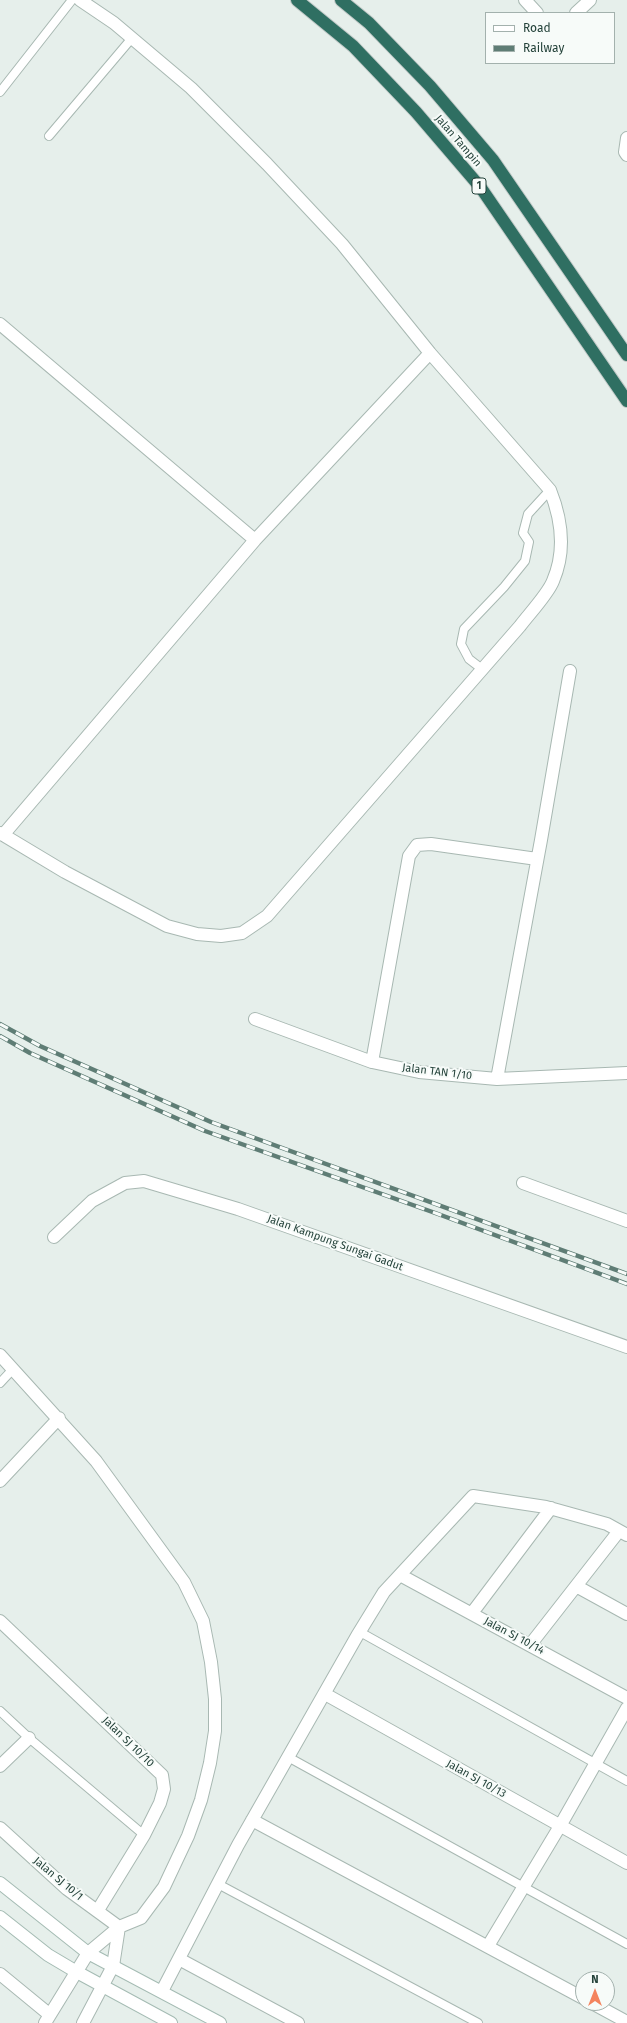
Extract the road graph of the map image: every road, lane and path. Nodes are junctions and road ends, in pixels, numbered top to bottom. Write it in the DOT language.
graph roads {
  1 [pos="72,0"];
  2 [pos="80,0"];
  3 [pos="297,0"];
  4 [pos="341,0"];
  5 [pos="525,0"];
  6 [pos="590,0"];
  7 [pos="536,12"];
  8 [pos="577,12"];
  9 [pos="132,38"];
  10 [pos="0,92"];
  11 [pos="49,136"];
  12 [pos="627,138"];
  13 [pos="627,155"];
  14 [pos="0,324"];
  15 [pos="430,353"];
  16 [pos="627,355"];
  17 [pos="627,401"];
  18 [pos="550,490"];
  19 [pos="255,540"];
  20 [pos="482,669"];
  21 [pos="570,671"];
  22 [pos="2,834"];
  23 [pos="537,859"];
  24 [pos="255,1019"];
  25 [pos="372,1062"];
  26 [pos="627,1073"];
  27 [pos="497,1079"];
  28 [pos="523,1183"];
  29 [pos="627,1221"];
  30 [pos="54,1237"];
  31 [pos="627,1347"];
  32 [pos="0,1355"];
  33 [pos="13,1369"];
  34 [pos="0,1383"];
  35 [pos="59,1418"];
  36 [pos="0,1480"];
  37 [pos="551,1508"];
  38 [pos="623,1533"];
  39 [pos="400,1575"];
  40 [pos="576,1586"];
  41 [pos="472,1614"];
  42 [pos="627,1614"];
  43 [pos="0,1622"];
  44 [pos="360,1632"];
  45 [pos="530,1645"];
  46 [pos="324,1694"];
  47 [pos="627,1698"];
  48 [pos="627,1708"];
  49 [pos="0,1711"];
  50 [pos="29,1738"];
  51 [pos="288,1757"];
  52 [pos="595,1763"];
  53 [pos="0,1766"];
  54 [pos="627,1781"];
  55 [pos="252,1820"];
  56 [pos="560,1826"];
  57 [pos="0,1828"];
  58 [pos="144,1835"];
  59 [pos="627,1863"];
  60 [pos="0,1883"];
  61 [pos="218,1884"];
  62 [pos="523,1887"];
  63 [pos="98,1910"];
  64 [pos="0,1916"];
  65 [pos="119,1927"];
  66 [pos="627,1944"];
  67 [pos="488,1946"];
  68 [pos="88,1953"];
  69 [pos="179,1959"];
  70 [pos="113,1966"];
  71 [pos="75,1972"];
  72 [pos="0,1974"];
  73 [pos="104,1986"];
  74 [pos="162,1991"];
  75 [pos="575,1994"];
  76 [pos="607,2011"];
  77 [pos="47,2019"];
  78 [pos="627,2022"];
  79 [pos="83,2023"];
  80 [pos="171,2023"];
  81 [pos="220,2023"];
  82 [pos="298,2023"];
  83 [pos="478,2023"];
  1 -- 10 [label="lane"];
  2 -- 9 [label="street"];
  3 -- 17 [label="highway, Jalan Tampin / 1"];
  4 -- 16 [label="highway, Jalan Tampin / 1"];
  5 -- 7 [label="street"];
  6 -- 8 [label="street"];
  9 -- 11 [label="lane"];
  9 -- 15 [label="street"];
  12 -- 13 [label="street"];
  14 -- 19 [label="street"];
  15 -- 18 [label="street"];
  15 -- 19 [label="street"];
  18 -- 20 [label="street"];
  18 -- 20 [label="lane"];
  19 -- 22 [label="street"];
  20 -- 22 [label="street"];
  21 -- 23 [label="street"];
  23 -- 25 [label="street"];
  23 -- 27 [label="street"];
  24 -- 25 [label="street, Jalan TAN 1/10"];
  25 -- 27 [label="street, Jalan TAN 1/10"];
  26 -- 27 [label="street, Jalan TAN 1/10"];
  28 -- 29 [label="street"];
  30 -- 31 [label="street, Jalan Kampung Sungai Gadut"];
  32 -- 33 [label="street"];
  33 -- 34 [label="lane"];
  33 -- 35 [label="street"];
  35 -- 36 [label="street"];
  35 -- 65 [label="street"];
  37 -- 38 [label="street"];
  37 -- 39 [label="street"];
  37 -- 41 [label="street"];
  38 -- 40 [label="street"];
  39 -- 41 [label="street, Jalan SJ 10/14"];
  39 -- 44 [label="street"];
  40 -- 42 [label="street"];
  40 -- 45 [label="street"];
  41 -- 45 [label="street, Jalan SJ 10/14"];
  43 -- 58 [label="street, Jalan SJ 10/10"];
  44 -- 46 [label="street"];
  44 -- 52 [label="lane"];
  45 -- 47 [label="street, Jalan SJ 10/14"];
  46 -- 51 [label="street"];
  46 -- 56 [label="street, Jalan SJ 10/13"];
  48 -- 52 [label="street"];
  49 -- 50 [label="lane"];
  50 -- 53 [label="street"];
  50 -- 58 [label="lane"];
  51 -- 55 [label="street"];
  51 -- 62 [label="lane"];
  52 -- 54 [label="lane"];
  52 -- 56 [label="street"];
  55 -- 61 [label="street"];
  55 -- 67 [label="street"];
  56 -- 59 [label="street, Jalan SJ 10/13"];
  56 -- 62 [label="street"];
  57 -- 63 [label="street, Jalan SJ 10/1"];
  58 -- 63 [label="street, Jalan SJ 10/10"];
  60 -- 68 [label="street"];
  61 -- 69 [label="street"];
  61 -- 83 [label="lane"];
  62 -- 66 [label="lane"];
  62 -- 67 [label="street"];
  63 -- 65 [label="street, Jalan SJ 10/1"];
  64 -- 71 [label="street"];
  65 -- 68 [label="street"];
  65 -- 70 [label="street"];
  67 -- 75 [label="street"];
  68 -- 70 [label="street"];
  68 -- 71 [label="street"];
  69 -- 74 [label="street"];
  69 -- 82 [label="street"];
  70 -- 73 [label="street"];
  70 -- 74 [label="street"];
  71 -- 73 [label="street"];
  71 -- 77 [label="street"];
  72 -- 77 [label="street"];
  73 -- 79 [label="street"];
  73 -- 80 [label="street"];
  74 -- 81 [label="street"];
  76 -- 78 [label="street"];
}
